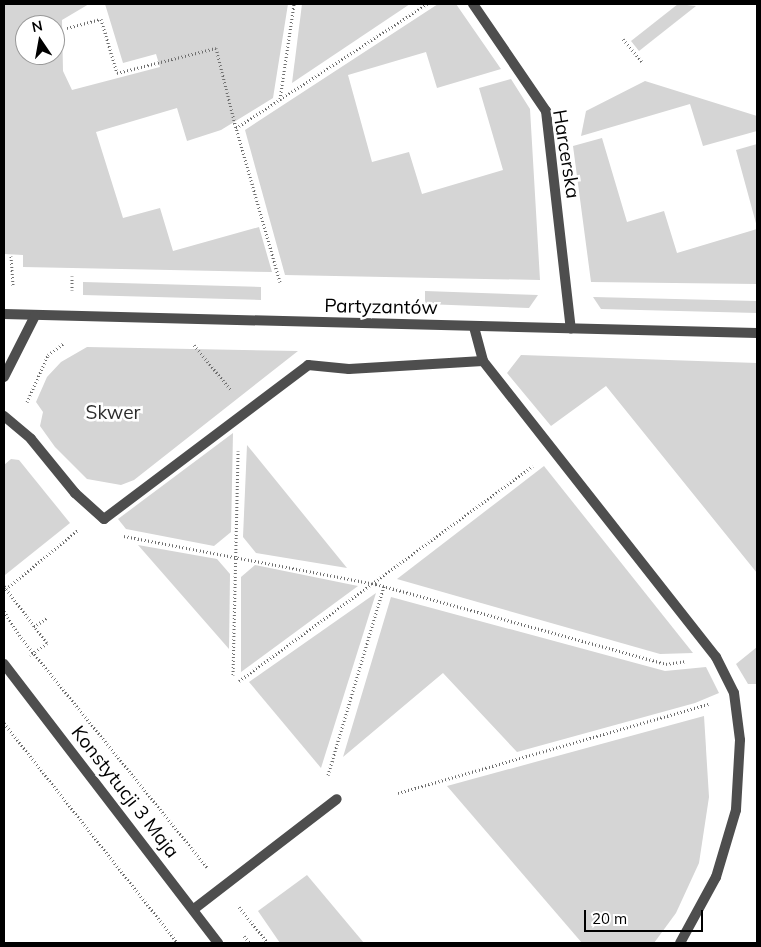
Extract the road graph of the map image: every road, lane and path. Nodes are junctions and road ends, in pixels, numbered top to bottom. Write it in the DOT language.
graph roads {
  1 [pos="294,4"];
  2 [pos="427,4"];
  3 [pos="473,4"];
  4 [pos="68,28"];
  5 [pos="624,38"];
  6 [pos="643,63"];
  7 [pos="280,100"];
  8 [pos="236,128"];
  9 [pos="280,282"];
  10 [pos="4,314"];
  11 [pos="35,316"];
  12 [pos="474,327"];
  13 [pos="571,329"];
  14 [pos="757,333"];
  15 [pos="191,340"];
  16 [pos="64,343"];
  17 [pos="483,361"];
  18 [pos="4,377"];
  19 [pos="235,394"];
  20 [pos="4,416"];
  21 [pos="239,416"];
  22 [pos="17,427"];
  23 [pos="554,450"];
  24 [pos="116,534"];
  25 [pos="236,556"];
  26 [pos="19,579"];
  27 [pos="376,584"];
  28 [pos="384,586"];
  29 [pos="5,587"];
  30 [pos="4,611"];
  31 [pos="48,617"];
  32 [pos="34,627"];
  33 [pos="35,653"];
  34 [pos="716,657"];
  35 [pos="25,660"];
  36 [pos="4,664"];
  37 [pos="234,675"];
  38 [pos="239,681"];
  39 [pos="734,692"];
  40 [pos="4,723"];
  41 [pos="9,729"];
  42 [pos="4,731"];
  43 [pos="325,785"];
  44 [pos="398,793"];
  45 [pos="337,798"];
  46 [pos="223,887"];
  47 [pos="194,909"];
  48 [pos="178,943"];
  49 [pos="218,943"];
  50 [pos="268,943"];
  51 [pos="680,943"];
  1 -- 7 [label="path"];
  2 -- 7 [label="path"];
  3 -- 13 [label="street, Harcerska"];
  4 -- 8 [label="path"];
  5 -- 6 [label="path"];
  7 -- 8 [label="path"];
  8 -- 9 [label="path"];
  10 -- 11 [label="street, Partyzantów"];
  11 -- 12 [label="street, Partyzantów"];
  11 -- 18 [label="street"];
  12 -- 13 [label="street, Partyzantów"];
  12 -- 17 [label="street"];
  13 -- 14 [label="street, Partyzantów"];
  15 -- 19 [label="path"];
  16 -- 22 [label="path"];
  17 -- 21 [label="street"];
  17 -- 23 [label="street"];
  20 -- 22 [label="street"];
  21 -- 22 [label="street"];
  21 -- 25 [label="path"];
  23 -- 27 [label="path"];
  23 -- 34 [label="street"];
  24 -- 25 [label="path"];
  25 -- 27 [label="path"];
  25 -- 37 [label="path"];
  26 -- 29 [label="path"];
  27 -- 28 [label="path"];
  27 -- 38 [label="path"];
  28 -- 34 [label="path"];
  28 -- 43 [label="path"];
  29 -- 32 [label="path"];
  30 -- 33 [label="path"];
  31 -- 32 [label="path"];
  32 -- 33 [label="path"];
  33 -- 35 [label="path"];
  33 -- 46 [label="path"];
  34 -- 39 [label="street"];
  36 -- 47 [label="street, Konstytucji 3 Maja"];
  39 -- 44 [label="path"];
  39 -- 51 [label="street"];
  40 -- 41 [label="path"];
  41 -- 42 [label="path"];
  41 -- 48 [label="path"];
  45 -- 46 [label="street"];
  46 -- 47 [label="street"];
  46 -- 50 [label="path"];
  47 -- 49 [label="street, Konstytucji 3 Maja"];
}
